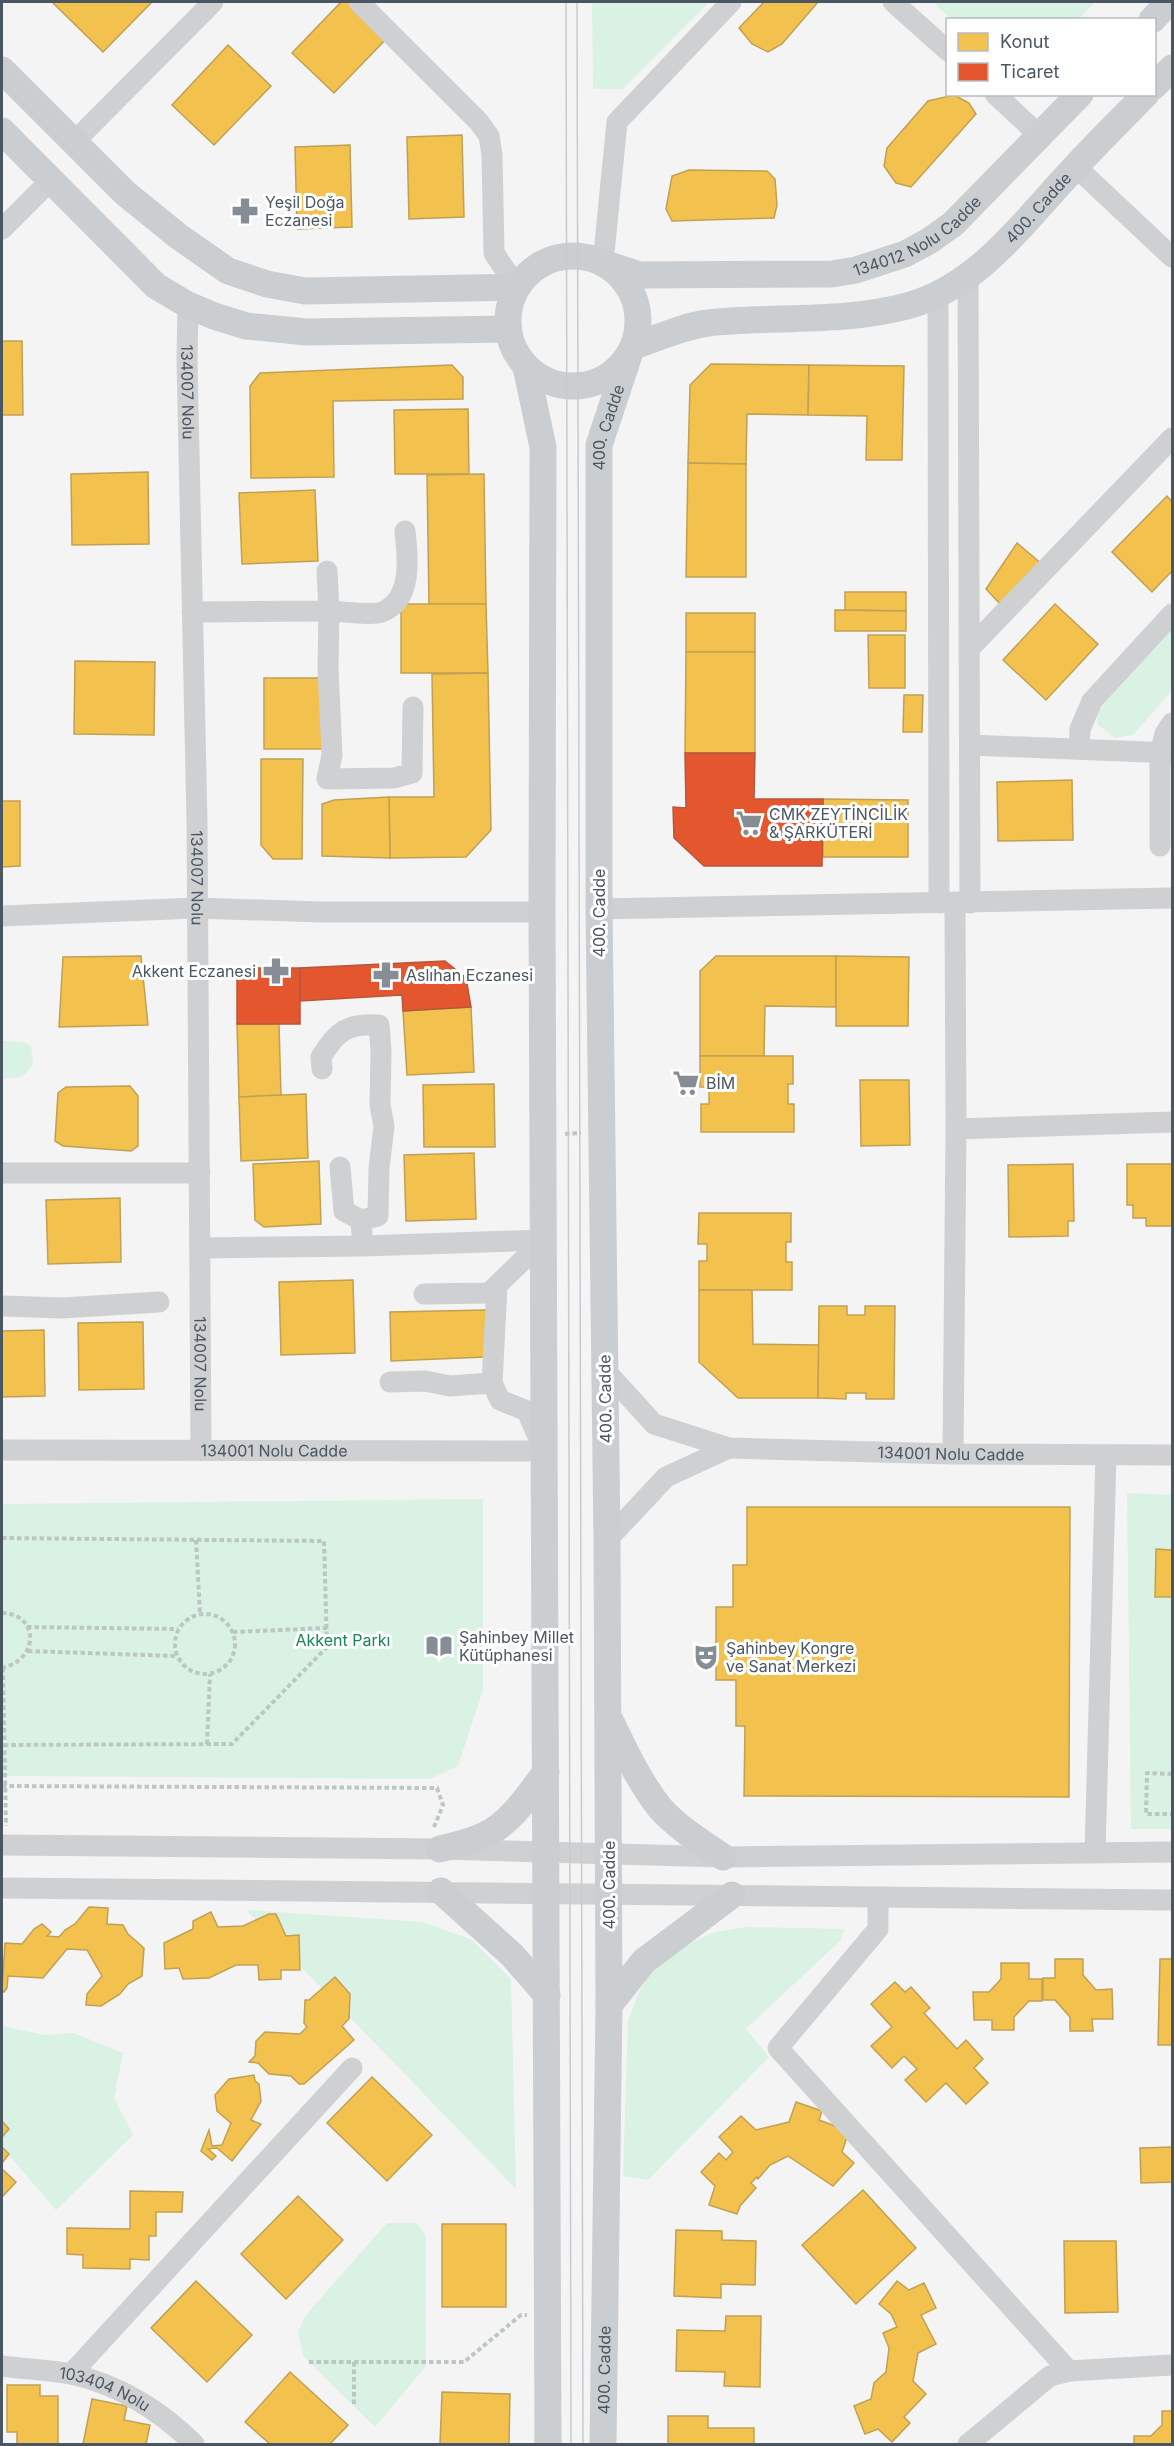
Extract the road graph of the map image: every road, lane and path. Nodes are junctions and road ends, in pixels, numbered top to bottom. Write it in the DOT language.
graph roads {
  1 [pos="213,2"];
  2 [pos="359,2"];
  3 [pos="731,2"];
  4 [pos="893,2"];
  5 [pos="946,49"];
  6 [pos="1173,68"];
  7 [pos="2,70"];
  8 [pos="1156,85"];
  9 [pos="997,96"];
  10 [pos="1078,96"];
  11 [pos="1144,96"];
  12 [pos="2,130"];
  13 [pos="1040,136"];
  14 [pos="74,142"];
  15 [pos="1075,166"];
  16 [pos="51,180"];
  17 [pos="2,229"];
  18 [pos="1173,257"];
  19 [pos="603,263"];
  20 [pos="968,277"];
  21 [pos="517,287"];
  22 [pos="938,294"];
  23 [pos="188,306"];
  24 [pos="508,329"];
  25 [pos="631,352"];
  26 [pos="526,368"];
  27 [pos="1173,438"];
  28 [pos="405,531"];
  29 [pos="327,571"];
  30 [pos="329,611"];
  31 [pos="192,612"];
  32 [pos="1173,614"];
  33 [pos="970,648"];
  34 [pos="413,707"];
  35 [pos="1173,723"];
  36 [pos="970,745"];
  37 [pos="1079,749"];
  38 [pos="1166,753"];
  39 [pos="1160,846"];
  40 [pos="1173,898"];
  41 [pos="954,903"];
  42 [pos="196,908"];
  43 [pos="598,909"];
  44 [pos="542,912"];
  45 [pos="2,916"];
  46 [pos="322,1069"];
  47 [pos="1173,1122"];
  48 [pos="956,1129"];
  49 [pos="602,1133"];
  50 [pos="543,1134"];
  51 [pos="340,1167"];
  52 [pos="2,1173"];
  53 [pos="200,1173"];
  54 [pos="361,1220"];
  55 [pos="544,1240"];
  56 [pos="362,1246"];
  57 [pos="201,1248"];
  58 [pos="497,1287"];
  59 [pos="424,1294"];
  60 [pos="159,1302"];
  61 [pos="2,1306"];
  62 [pos="604,1369"];
  63 [pos="390,1382"];
  64 [pos="492,1383"];
  65 [pos="729,1448"];
  66 [pos="2,1450"];
  67 [pos="201,1450"];
  68 [pos="544,1451"];
  69 [pos="953,1454"];
  70 [pos="1106,1455"];
  71 [pos="1173,1455"];
  72 [pos="2,1538"];
  73 [pos="196,1540"];
  74 [pos="607,1540"];
  75 [pos="2,1613"];
  76 [pos="200,1614"];
  77 [pos="27,1627"];
  78 [pos="327,1628"];
  79 [pos="178,1629"];
  80 [pos="233,1632"];
  81 [pos="28,1651"];
  82 [pos="177,1656"];
  83 [pos="2,1668"];
  84 [pos="210,1674"];
  85 [pos="608,1716"];
  86 [pos="207,1744"];
  87 [pos="3,1745"];
  88 [pos="546,1772"];
  89 [pos="1173,1774"];
  90 [pos="3,1786"];
  91 [pos="1173,1814"];
  92 [pos="437,1840"];
  93 [pos="3,1845"];
  94 [pos="546,1852"];
  95 [pos="1173,1852"];
  96 [pos="1095,1853"];
  97 [pos="609,1855"];
  98 [pos="723,1857"];
  99 [pos="2,1888"];
  100 [pos="441,1891"];
  101 [pos="547,1894"];
  102 [pos="732,1895"];
  103 [pos="609,1896"];
  104 [pos="878,1897"];
  105 [pos="1173,1900"];
  106 [pos="547,1995"];
  107 [pos="609,2005"];
  108 [pos="352,2068"];
  109 [pos="549,2313"];
  110 [pos="309,2362"];
  111 [pos="354,2362"];
  112 [pos="1173,2365"];
  113 [pos="2,2366"];
  114 [pos="1069,2371"];
  115 [pos="71,2374"];
  116 [pos="354,2406"];
  117 [pos="194,2445"];
  118 [pos="548,2445"];
  119 [pos="603,2445"];
  120 [pos="968,2445"];
  1 -- 14 [label="street"];
  2 -- 21 [label="street"];
  3 -- 19 [label="street"];
  4 -- 5 [label="street"];
  6 -- 8 [label="main road"];
  7 -- 14 [label="main road"];
  9 -- 13 [label="street"];
  10 -- 13 [label="main road, 134012 Nolu Cadde"];
  11 -- 15 [label="main road, 400. Cadde"];
  12 -- 16 [label="main road"];
  13 -- 19 [label="main road, 134012 Nolu Cadde"];
  14 -- 21 [label="main road"];
  15 -- 18 [label="street"];
  15 -- 20 [label="main road, 400. Cadde"];
  16 -- 17 [label="street"];
  16 -- 23 [label="main road"];
  19 -- 21 [label="main road"];
  19 -- 25 [label="main road"];
  20 -- 22 [label="main road, 400. Cadde"];
  20 -- 33 [label="street"];
  21 -- 24 [label="main road"];
  22 -- 25 [label="main road, 400. Cadde"];
  22 -- 41 [label="street"];
  23 -- 24 [label="main road"];
  23 -- 31 [label="street, 134007 Nolu"];
  24 -- 26 [label="main road"];
  25 -- 26 [label="main road"];
  25 -- 43 [label="main road, 400. Cadde"];
  26 -- 44 [label="main road"];
  27 -- 33 [label="street"];
  28 -- 30 [label="street"];
  29 -- 30 [label="street"];
  30 -- 31 [label="street"];
  30 -- 34 [label="street"];
  31 -- 42 [label="street, 134007 Nolu"];
  32 -- 37 [label="street"];
  33 -- 36 [label="street"];
  35 -- 38 [label="street"];
  36 -- 37 [label="street"];
  36 -- 41 [label="street"];
  37 -- 38 [label="street"];
  38 -- 39 [label="street"];
  40 -- 41 [label="street"];
  41 -- 43 [label="street"];
  41 -- 48 [label="street"];
  42 -- 44 [label="street"];
  42 -- 45 [label="street"];
  42 -- 53 [label="street, 134007 Nolu"];
  43 -- 49 [label="main road, 400. Cadde"];
  44 -- 50 [label="main road"];
  46 -- 54 [label="street"];
  47 -- 48 [label="street"];
  48 -- 69 [label="street"];
  49 -- 50 [label="path"];
  49 -- 62 [label="main road, 400. Cadde"];
  50 -- 55 [label="main road"];
  51 -- 54 [label="street"];
  52 -- 53 [label="street"];
  53 -- 57 [label="street, 134007 Nolu"];
  54 -- 56 [label="street"];
  55 -- 56 [label="street"];
  55 -- 58 [label="street"];
  55 -- 68 [label="main road"];
  56 -- 57 [label="street"];
  57 -- 67 [label="street, 134007 Nolu"];
  58 -- 59 [label="street"];
  58 -- 64 [label="street"];
  60 -- 61 [label="street"];
  62 -- 65 [label="street, 134001 Nolu Cadde"];
  62 -- 74 [label="main road, 400. Cadde"];
  63 -- 64 [label="street"];
  64 -- 68 [label="street"];
  65 -- 69 [label="street, 134001 Nolu Cadde"];
  65 -- 74 [label="street, 134001 Nolu Cadde"];
  66 -- 67 [label="street, 134001 Nolu Cadde"];
  67 -- 68 [label="street, 134001 Nolu Cadde"];
  68 -- 88 [label="main road"];
  69 -- 70 [label="street, 134001 Nolu Cadde"];
  70 -- 71 [label="street, 134001 Nolu Cadde"];
  70 -- 96 [label="street"];
  72 -- 73 [label="path"];
  73 -- 76 [label="path"];
  73 -- 78 [label="path"];
  74 -- 85 [label="main road, 400. Cadde"];
  75 -- 77 [label="path"];
  76 -- 79 [label="path"];
  76 -- 80 [label="path"];
  77 -- 79 [label="path"];
  77 -- 81 [label="path"];
  78 -- 80 [label="path"];
  78 -- 86 [label="path"];
  79 -- 82 [label="path"];
  80 -- 84 [label="path"];
  81 -- 82 [label="path"];
  81 -- 83 [label="path"];
  82 -- 84 [label="path"];
  83 -- 87 [label="path"];
  84 -- 86 [label="path"];
  85 -- 97 [label="main road, 400. Cadde"];
  85 -- 98 [label="main road"];
  86 -- 87 [label="path"];
  87 -- 90 [label="path"];
  88 -- 92 [label="main road"];
  88 -- 94 [label="main road"];
  89 -- 91 [label="path"];
  90 -- 92 [label="path"];
  90 -- 93 [label="path"];
  92 -- 93 [label="street"];
  92 -- 94 [label="street"];
  94 -- 97 [label="street"];
  94 -- 101 [label="main road"];
  95 -- 96 [label="street"];
  96 -- 98 [label="street"];
  97 -- 98 [label="street"];
  97 -- 103 [label="main road, 400. Cadde"];
  99 -- 100 [label="street"];
  100 -- 101 [label="street"];
  100 -- 106 [label="main road"];
  101 -- 103 [label="street"];
  101 -- 106 [label="main road"];
  102 -- 103 [label="street"];
  102 -- 104 [label="street"];
  102 -- 107 [label="main road"];
  103 -- 107 [label="main road, 400. Cadde"];
  104 -- 105 [label="street"];
  104 -- 114 [label="street"];
  106 -- 109 [label="main road"];
  107 -- 119 [label="main road, 400. Cadde"];
  108 -- 115 [label="street"];
  109 -- 111 [label="path"];
  109 -- 118 [label="main road"];
  110 -- 111 [label="path"];
  111 -- 116 [label="path"];
  112 -- 114 [label="street"];
  113 -- 115 [label="street, 103404 Nolu"];
  114 -- 120 [label="street"];
  115 -- 117 [label="street, 103404 Nolu"];
}
